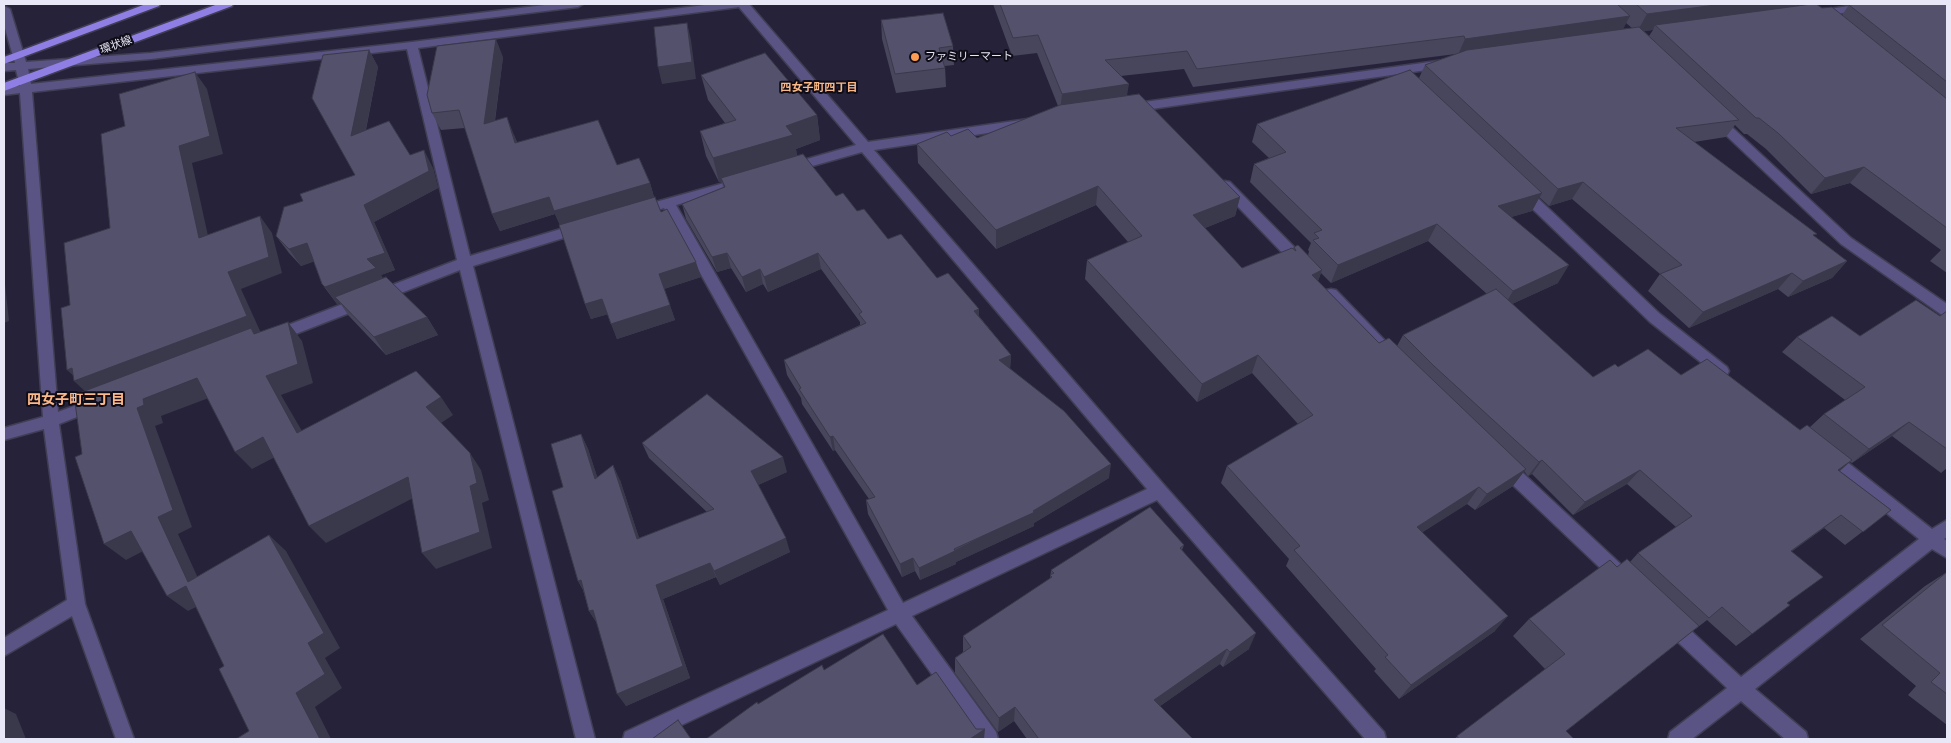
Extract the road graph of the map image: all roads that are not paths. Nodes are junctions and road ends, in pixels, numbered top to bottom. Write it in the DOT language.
graph roads {
  1 [pos="155,4"];
  2 [pos="228,4"];
  3 [pos="578,4"];
  4 [pos="737,4"];
  5 [pos="743,4"];
  6 [pos="1882,4"];
  7 [pos="4,9"];
  8 [pos="1818,13"];
  9 [pos="1799,16"];
  10 [pos="1834,26"];
  11 [pos="412,45"];
  12 [pos="4,60"];
  13 [pos="68,62"];
  14 [pos="1455,62"];
  15 [pos="4,68"];
  16 [pos="1396,70"];
  17 [pos="22,72"];
  18 [pos="1410,84"];
  19 [pos="4,89"];
  20 [pos="1148,105"];
  21 [pos="1119,110"];
  22 [pos="1710,113"];
  23 [pos="1162,119"];
  24 [pos="1040,121"];
  25 [pos="864,147"];
  26 [pos="780,171"];
  27 [pos="1216,176"];
  28 [pos="752,179"];
  29 [pos="1511,180"];
  30 [pos="668,202"];
  31 [pos="631,214"];
  32 [pos="594,224"];
  33 [pos="465,263"];
  34 [pos="1947,311"];
  35 [pos="262,340"];
  36 [pos="1406,372"];
  37 [pos="1732,379"];
  38 [pos="106,400"];
  39 [pos="51,421"];
  40 [pos="4,434"];
  41 [pos="1816,447"];
  42 [pos="1491,453"];
  43 [pos="1159,491"];
  44 [pos="1947,526"];
  45 [pos="1931,540"];
  46 [pos="1947,551"];
  47 [pos="1633,588"];
  48 [pos="76,604"];
  49 [pos="899,613"];
  50 [pos="1662,614"];
  51 [pos="4,648"];
  52 [pos="1740,688"];
  53 [pos="124,739"];
  54 [pos="586,739"];
  55 [pos="632,739"];
  56 [pos="990,739"];
  57 [pos="1377,739"];
  58 [pos="1677,739"];
  59 [pos="1799,739"];
  1 -- 17 [label="main road, 環状線"];
  2 -- 13 [label="main road, 環状線"];
  3 -- 13 [label="street"];
  4 -- 11 [label="street"];
  5 -- 25 [label="street"];
  6 -- 8 [label="street"];
  7 -- 17 [label="street"];
  8 -- 9 [label="street"];
  8 -- 10 [label="street"];
  11 -- 17 [label="street"];
  11 -- 33 [label="street"];
  12 -- 17 [label="main road, 環状線"];
  13 -- 17 [label="main road, 環状線"];
  14 -- 16 [label="street"];
  15 -- 17 [label="street"];
  16 -- 18 [label="street"];
  16 -- 20 [label="street"];
  17 -- 19 [label="street"];
  17 -- 39 [label="street"];
  20 -- 21 [label="street"];
  20 -- 23 [label="street"];
  22 -- 34 [label="street"];
  24 -- 25 [label="street"];
  25 -- 26 [label="street"];
  25 -- 43 [label="street"];
  27 -- 36 [label="street"];
  28 -- 30 [label="street"];
  29 -- 37 [label="street"];
  30 -- 31 [label="street"];
  30 -- 49 [label="street"];
  32 -- 33 [label="street"];
  33 -- 35 [label="street"];
  33 -- 54 [label="street"];
  38 -- 39 [label="street"];
  39 -- 40 [label="street"];
  39 -- 48 [label="street"];
  41 -- 45 [label="street"];
  42 -- 47 [label="street"];
  43 -- 49 [label="street"];
  43 -- 57 [label="street"];
  44 -- 45 [label="street"];
  45 -- 46 [label="street"];
  45 -- 52 [label="street"];
  48 -- 51 [label="street"];
  48 -- 53 [label="street"];
  49 -- 55 [label="street"];
  49 -- 56 [label="street"];
  50 -- 52 [label="street"];
  52 -- 58 [label="street"];
  52 -- 59 [label="street"];
}
